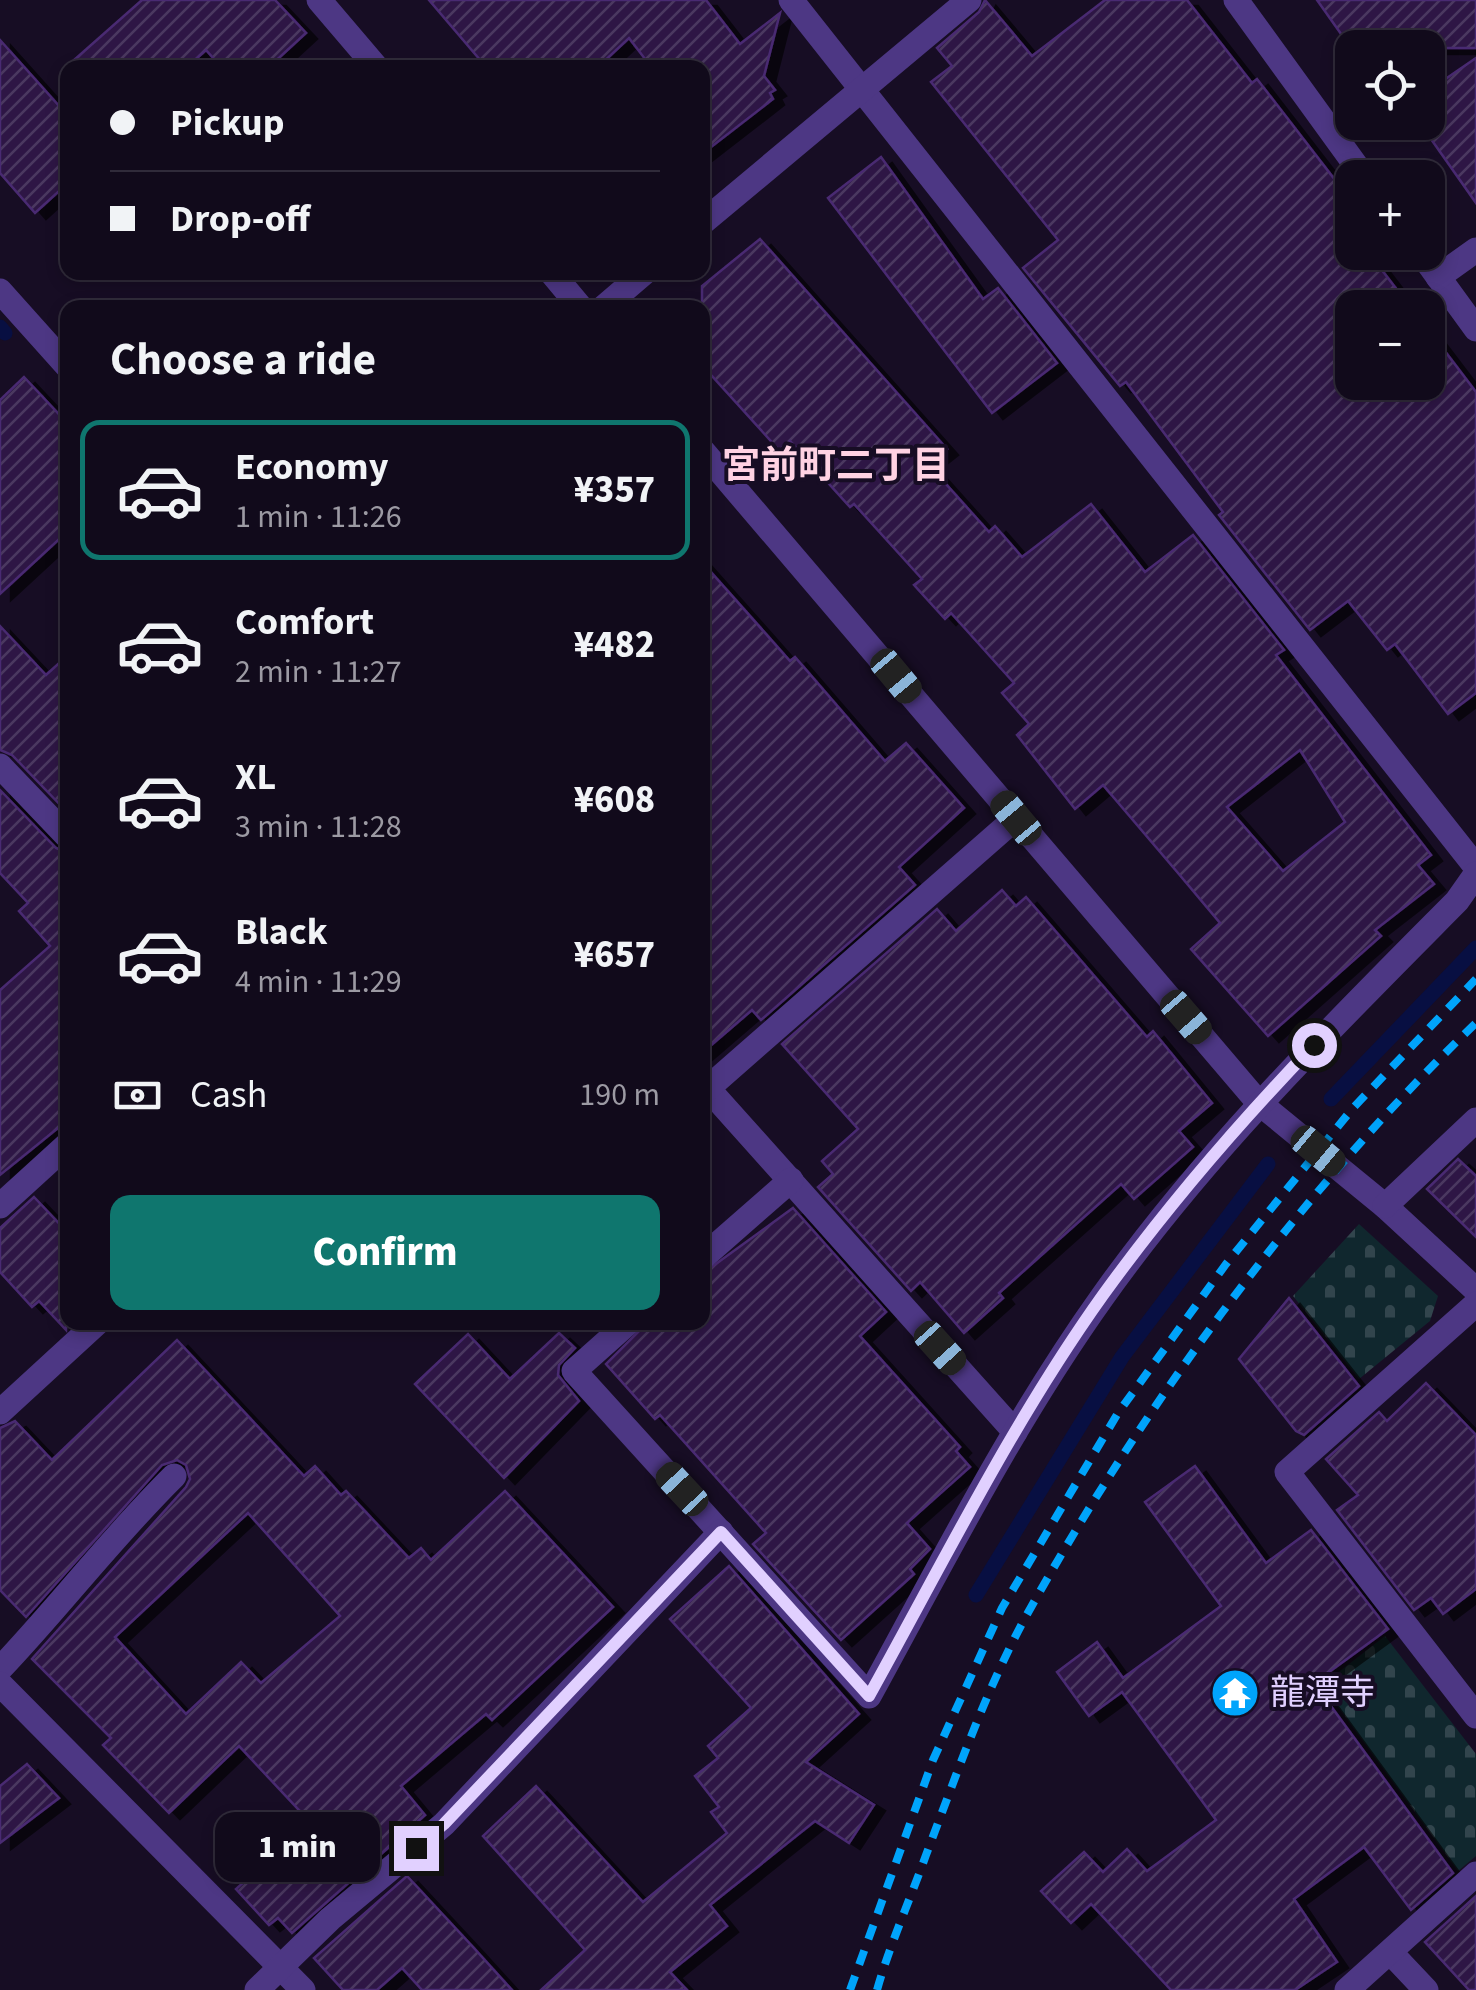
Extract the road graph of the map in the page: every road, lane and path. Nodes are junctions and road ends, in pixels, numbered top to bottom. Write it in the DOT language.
graph roads {
  1 [pos="320,0"];
  2 [pos="791,0"];
  3 [pos="970,0"];
  4 [pos="1236,0"];
  5 [pos="370,60"];
  6 [pos="861,88"];
  7 [pos="1353,160"];
  8 [pos="710,216"];
  9 [pos="1476,250"];
  10 [pos="1433,270"];
  11 [pos="1438,277"];
  12 [pos="558,280"];
  13 [pos="636,280"];
  14 [pos="0,291"];
  15 [pos="574,300"];
  16 [pos="613,300"];
  17 [pos="1476,329"];
  18 [pos="60,358"];
  19 [pos="710,459"];
  20 [pos="0,766"];
  21 [pos="1016,818"];
  22 [pos="60,829"];
  23 [pos="1476,870"];
  24 [pos="710,1081"];
  25 [pos="710,1091"];
  26 [pos="1258,1102"];
  27 [pos="1476,1120"];
  28 [pos="60,1151"];
  29 [pos="790,1180"];
  30 [pos="2,1200"];
  31 [pos="1385,1206"];
  32 [pos="710,1251"];
  33 [pos="1476,1290"];
  34 [pos="1476,1304"];
  35 [pos="89,1330"];
  36 [pos="620,1330"];
  37 [pos="0,1412"];
  38 [pos="1015,1432"];
  39 [pos="174,1476"];
  40 [pos="721,1532"];
  41 [pos="0,1669"];
  42 [pos="0,1684"];
  43 [pos="1476,1716"];
  44 [pos="1476,1874"];
  45 [pos="1390,1953"];
  46 [pos="278,1967"];
  47 [pos="257,1990"];
  48 [pos="302,1990"];
  49 [pos="1347,1990"];
  50 [pos="1426,1990"];
  1 -- 5 [label="street"];
  2 -- 6 [label="street"];
  3 -- 6 [label="street"];
  4 -- 7 [label="street"];
  6 -- 8 [label="street"];
  6 -- 23 [label="street"];
  9 -- 11 [label="street"];
  10 -- 11 [label="street"];
  11 -- 17 [label="street"];
  12 -- 15 [label="street"];
  13 -- 16 [label="street"];
  14 -- 18 [label="street"];
  19 -- 21 [label="street"];
  20 -- 22 [label="street"];
  21 -- 24 [label="street"];
  21 -- 26 [label="street"];
  23 -- 26 [label="street"];
  25 -- 29 [label="street"];
  26 -- 31 [label="street"];
  26 -- 38 [label="street"];
  27 -- 31 [label="street"];
  28 -- 30 [label="street"];
  29 -- 32 [label="street"];
  29 -- 38 [label="street"];
  31 -- 33 [label="street"];
  34 -- 43 [label="street"];
  35 -- 37 [label="street"];
  36 -- 40 [label="street"];
  38 -- 40 [label="street"];
  39 -- 41 [label="street"];
  40 -- 46 [label="street"];
  42 -- 46 [label="street"];
  44 -- 45 [label="street"];
  45 -- 49 [label="street"];
  45 -- 50 [label="street"];
  46 -- 47 [label="street"];
  46 -- 48 [label="street"];
}
